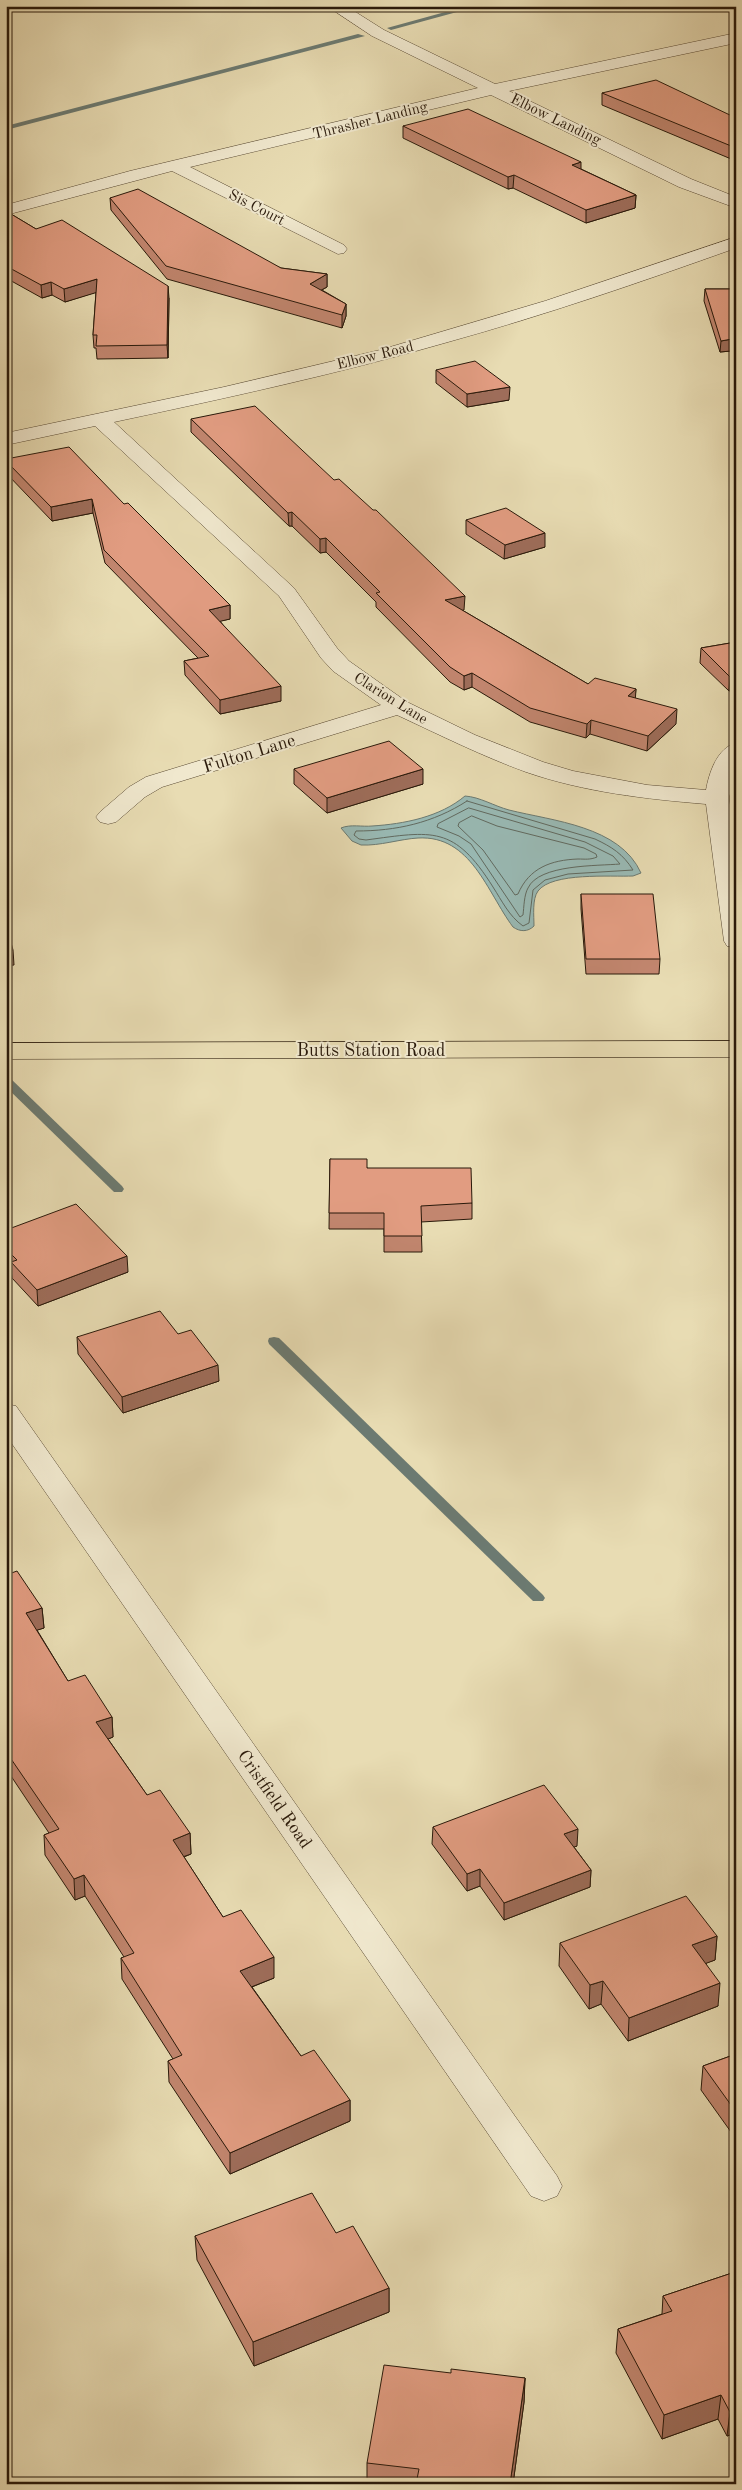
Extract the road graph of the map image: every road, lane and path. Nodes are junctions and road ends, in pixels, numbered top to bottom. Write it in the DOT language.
graph roads {
  1 [pos="335,6"];
  2 [pos="736,38"];
  3 [pos="495,89"];
  4 [pos="175,166"];
  5 [pos="736,203"];
  6 [pos="6,210"];
  7 [pos="736,242"];
  8 [pos="338,249"];
  9 [pos="100,420"];
  10 [pos="6,439"];
  11 [pos="399,708"];
  12 [pos="736,750"];
  13 [pos="717,798"];
  14 [pos="108,817"];
  15 [pos="736,942"];
  16 [pos="736,1049"];
  17 [pos="6,1051"];
  18 [pos="6,1413"];
  19 [pos="544,2186"];
  1 -- 3 [label="street, Elbow Landing"];
  2 -- 3 [label="street, Thrasher Landing"];
  3 -- 4 [label="street, Thrasher Landing"];
  3 -- 5 [label="street, Elbow Landing"];
  4 -- 6 [label="street, Thrasher Landing"];
  4 -- 8 [label="street, Sis Court"];
  7 -- 9 [label="street, Elbow Road"];
  9 -- 10 [label="street, Elbow Road"];
  9 -- 11 [label="street, Clarion Lane"];
  11 -- 13 [label="street, Clarion Lane"];
  11 -- 14 [label="street, Fulton Lane"];
  12 -- 13 [label="street"];
  13 -- 15 [label="street"];
  16 -- 17 [label="main road, Butts Station Road"];
  18 -- 19 [label="street, Cristfield Road"];
}
